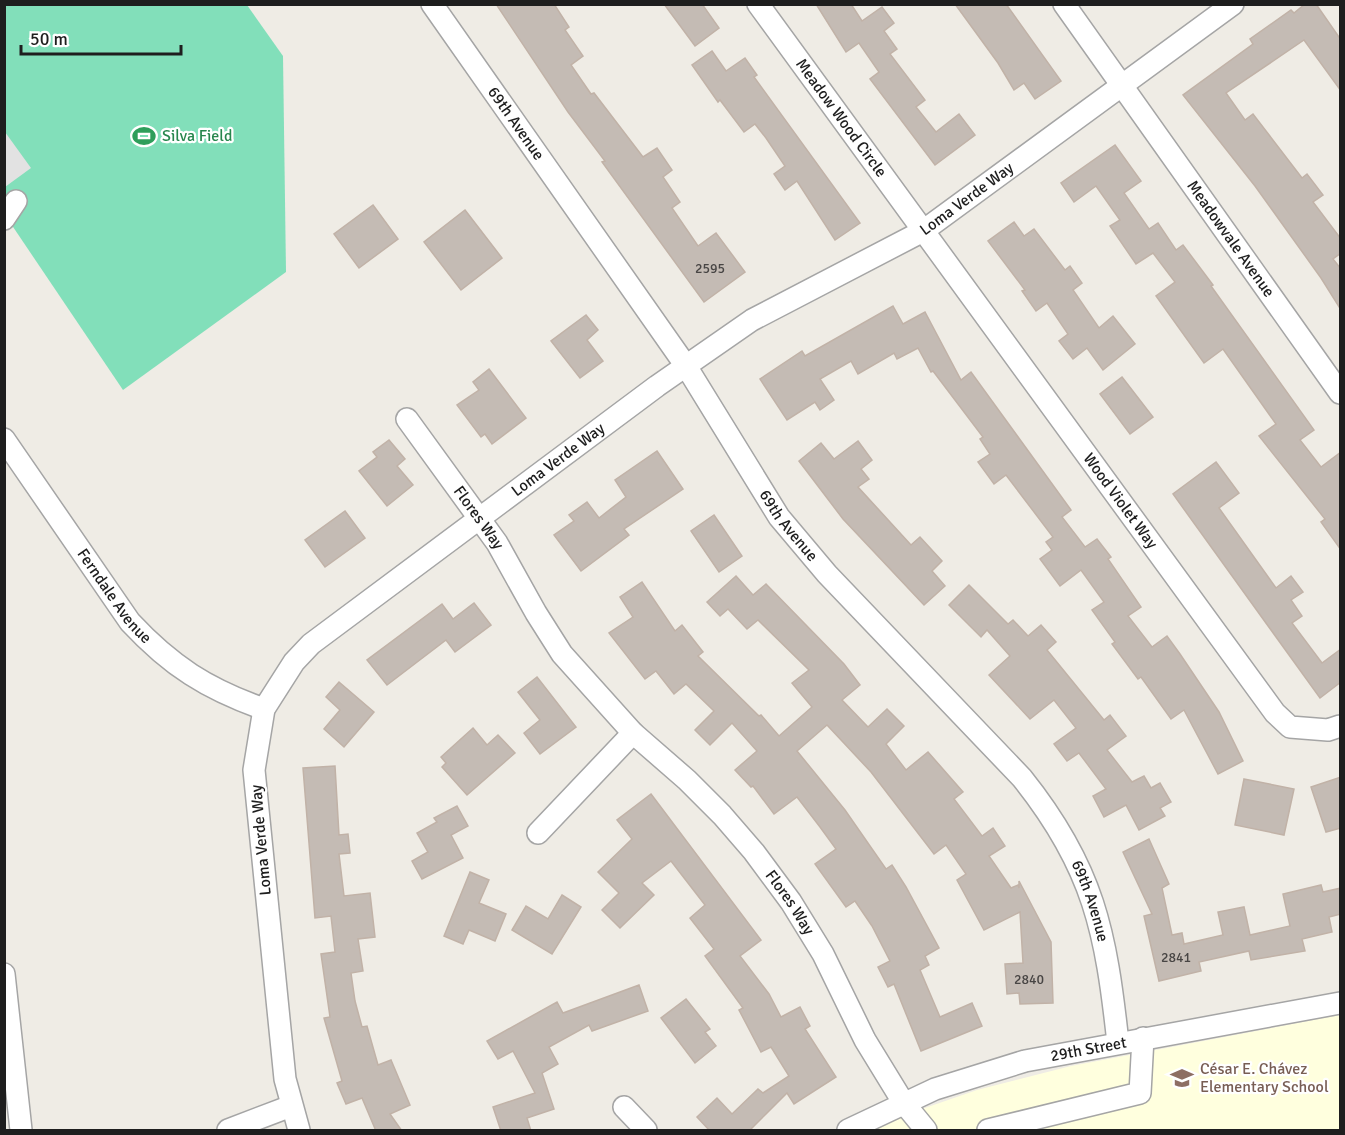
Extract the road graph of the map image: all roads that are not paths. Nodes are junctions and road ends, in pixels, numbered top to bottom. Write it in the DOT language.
graph roads {
  1 [pos="432,4"];
  2 [pos="758,4"];
  3 [pos="1064,4"];
  4 [pos="1233,4"];
  5 [pos="1120,85"];
  6 [pos="923,231"];
  7 [pos="686,366"];
  8 [pos="1341,393"];
  9 [pos="407,419"];
  10 [pos="4,439"];
  11 [pos="480,519"];
  12 [pos="264,709"];
  13 [pos="1341,726"];
  14 [pos="633,733"];
  15 [pos="538,833"];
  16 [pos="4,974"];
  17 [pos="1341,1003"];
  18 [pos="1143,1038"];
  19 [pos="1118,1043"];
  20 [pos="903,1102"];
  21 [pos="291,1106"];
  22 [pos="624,1107"];
  23 [pos="21,1131"];
  24 [pos="228,1131"];
  25 [pos="299,1131"];
  26 [pos="646,1131"];
  27 [pos="848,1131"];
  28 [pos="926,1131"];
  29 [pos="988,1131"];
  1 -- 7 [label="street, 69th Avenue"];
  2 -- 6 [label="street, Meadow Wood Circle"];
  3 -- 5 [label="street"];
  4 -- 5 [label="street, Loma Verde Way"];
  5 -- 6 [label="street, Loma Verde Way"];
  5 -- 8 [label="street, Meadowvale Avenue"];
  6 -- 7 [label="street, Loma Verde Way"];
  6 -- 13 [label="street, Wood Violet Way"];
  7 -- 11 [label="street, Loma Verde Way"];
  7 -- 19 [label="street, 69th Avenue"];
  9 -- 11 [label="street, Flores Way"];
  10 -- 12 [label="street, Ferndale Avenue"];
  11 -- 12 [label="street, Loma Verde Way"];
  11 -- 14 [label="street, Flores Way"];
  12 -- 21 [label="street, Loma Verde Way"];
  14 -- 15 [label="street"];
  14 -- 20 [label="street, Flores Way"];
  16 -- 23 [label="street"];
  17 -- 18 [label="street, 29th Street"];
  18 -- 19 [label="street, 29th Street"];
  18 -- 29 [label="street"];
  19 -- 20 [label="street, 29th Street"];
  20 -- 27 [label="street, 29th Street"];
  20 -- 28 [label="street, Flores Way"];
  21 -- 24 [label="street"];
  21 -- 25 [label="street, Loma Verde Way"];
  22 -- 26 [label="street"];
}
